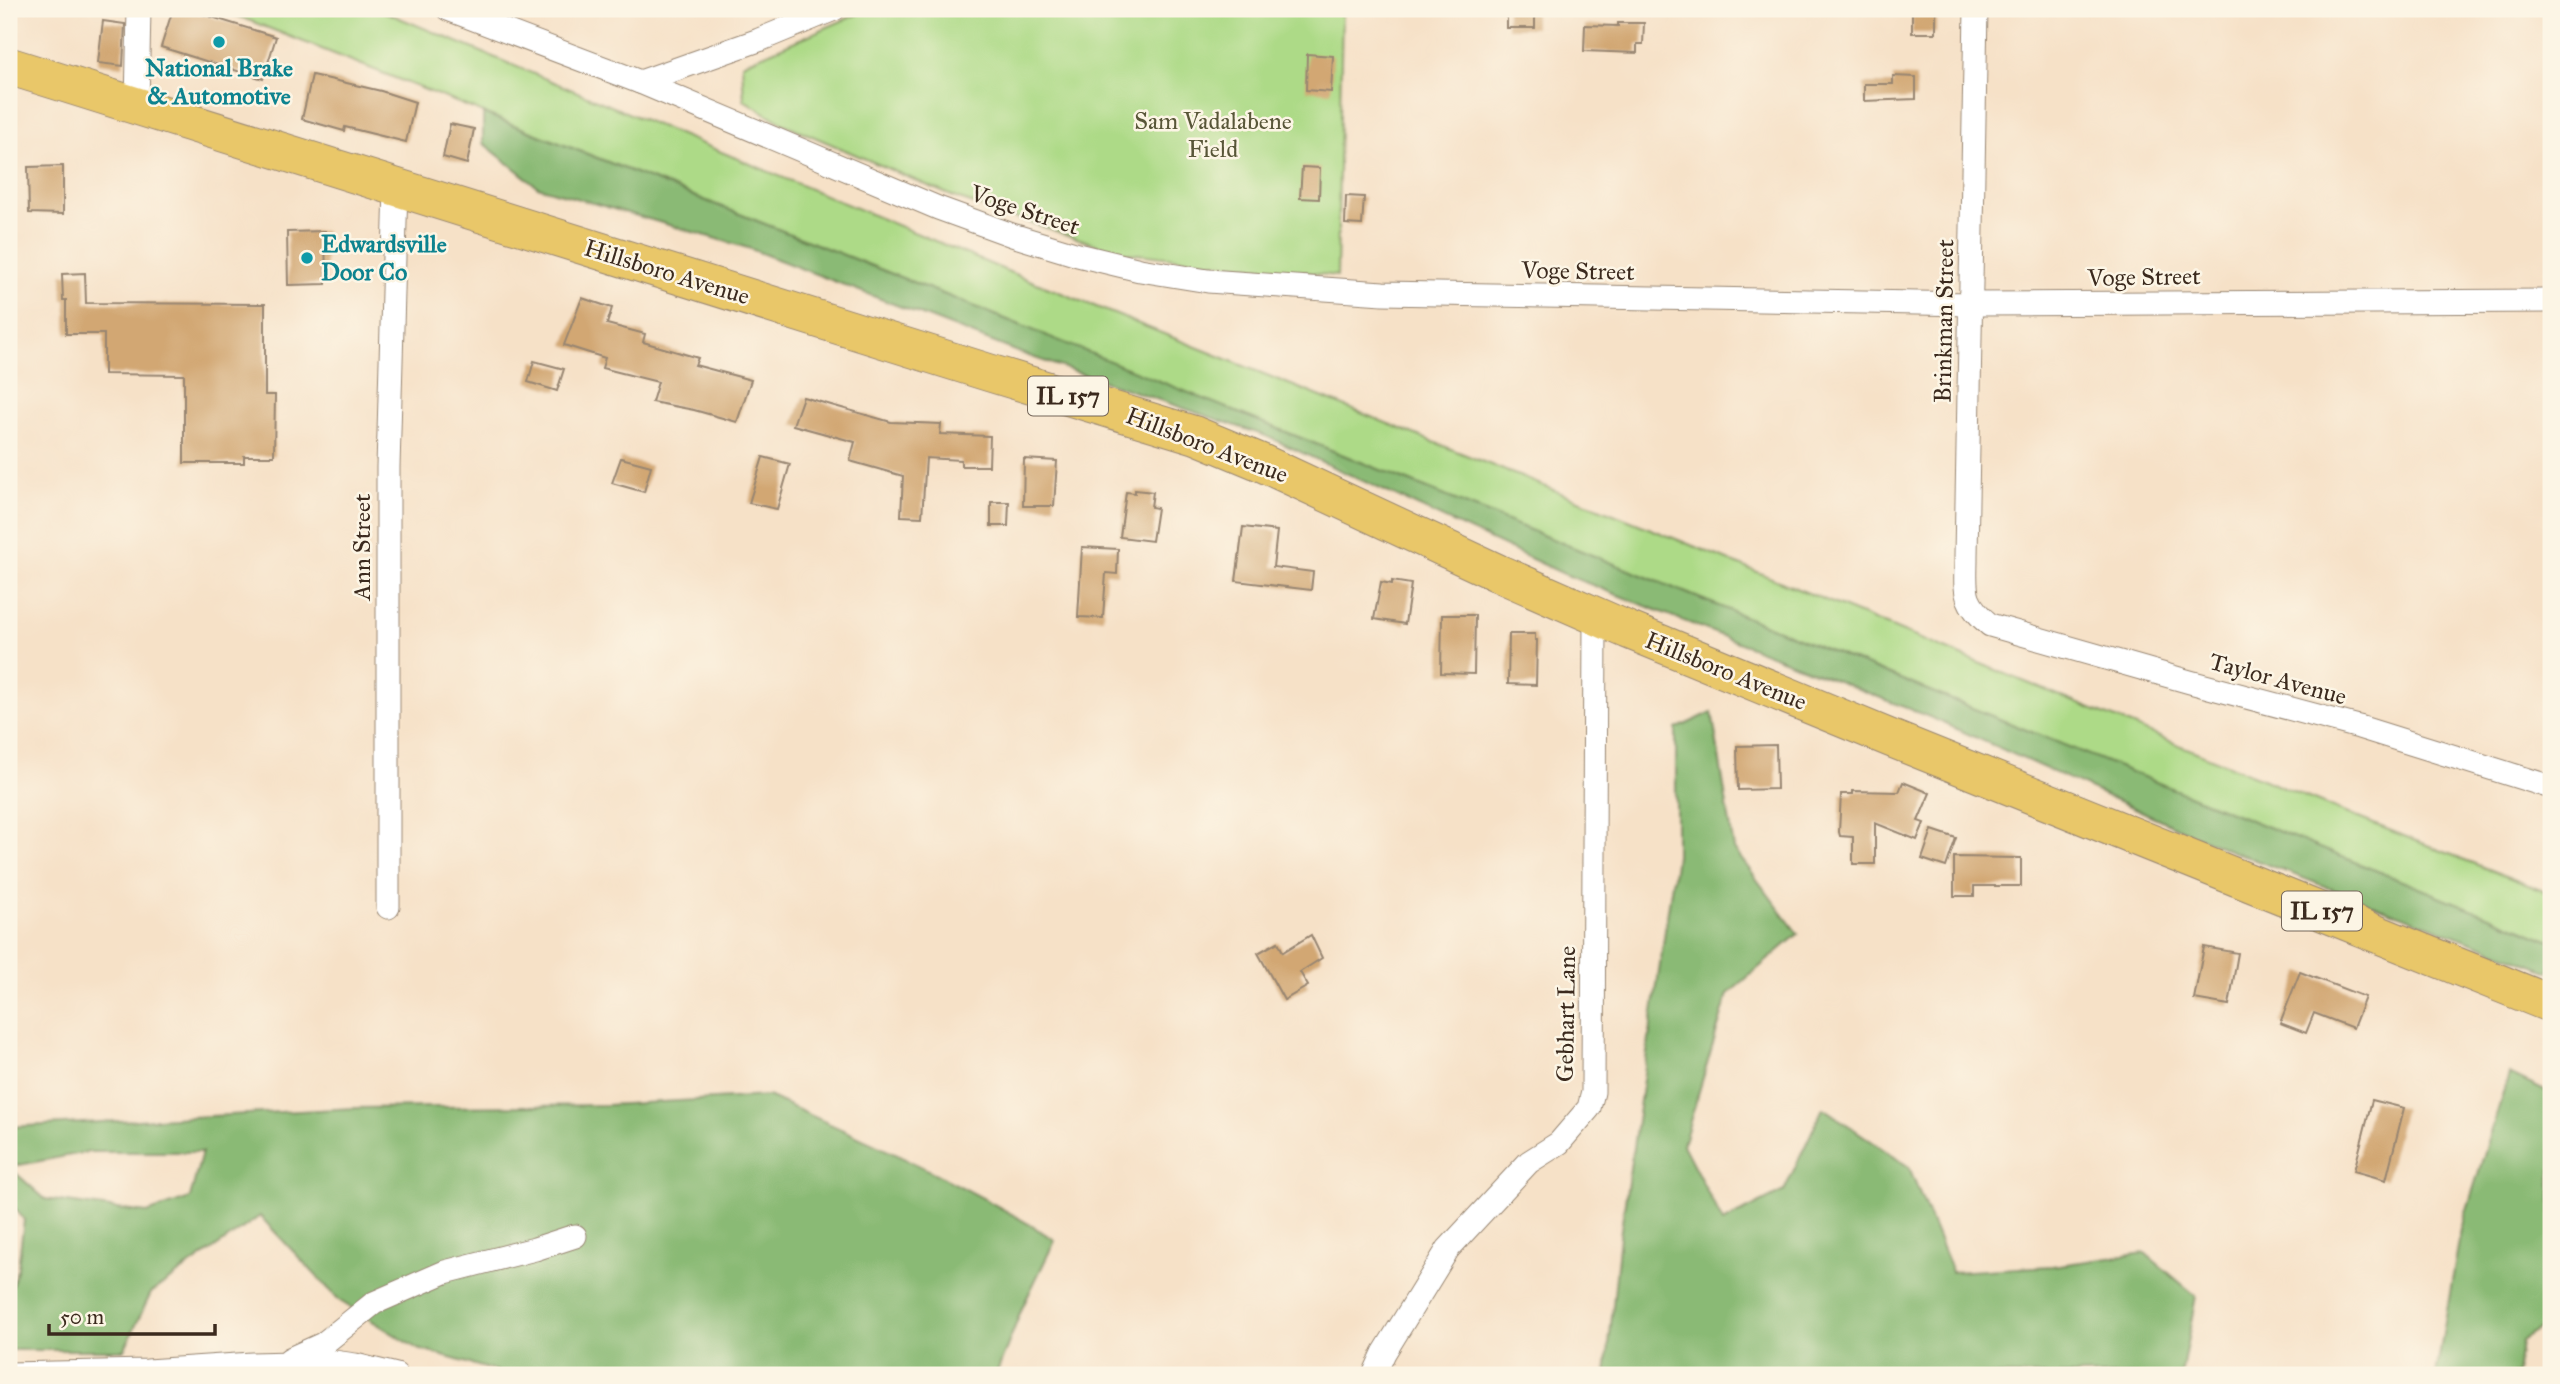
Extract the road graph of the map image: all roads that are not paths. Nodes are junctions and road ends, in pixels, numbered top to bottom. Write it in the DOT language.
graph roads {
  1 [pos="139,9"];
  2 [pos="448,9"];
  3 [pos="834,9"];
  4 [pos="1976,9"];
  5 [pos="9,66"];
  6 [pos="640,82"];
  7 [pos="137,105"];
  8 [pos="396,187"];
  9 [pos="2551,301"];
  10 [pos="1971,304"];
  11 [pos="1595,616"];
  12 [pos="1990,625"];
  13 [pos="2551,787"];
  14 [pos="388,907"];
  15 [pos="2551,1004"];
  16 [pos="575,1236"];
  17 [pos="277,1365"];
  18 [pos="9,1374"];
  19 [pos="396,1375"];
  20 [pos="1374,1375"];
  1 -- 7 [label="street"];
  2 -- 6 [label="street, Voge Street"];
  3 -- 6 [label="street"];
  4 -- 10 [label="street, Brinkman Street"];
  5 -- 7 [label="main road, Hillsboro Avenue / IL 157"];
  6 -- 10 [label="street, Voge Street"];
  7 -- 8 [label="main road, Hillsboro Avenue / IL 157"];
  8 -- 11 [label="main road, Hillsboro Avenue / IL 157"];
  8 -- 14 [label="street, Ann Street"];
  9 -- 10 [label="street, Voge Street"];
  10 -- 12 [label="street, Brinkman Street"];
  11 -- 15 [label="main road, Hillsboro Avenue / IL 157"];
  11 -- 20 [label="street, Gebhart Lane"];
  12 -- 13 [label="street, Taylor Avenue"];
  16 -- 17 [label="street"];
  17 -- 18 [label="street"];
  17 -- 19 [label="street"];
}
